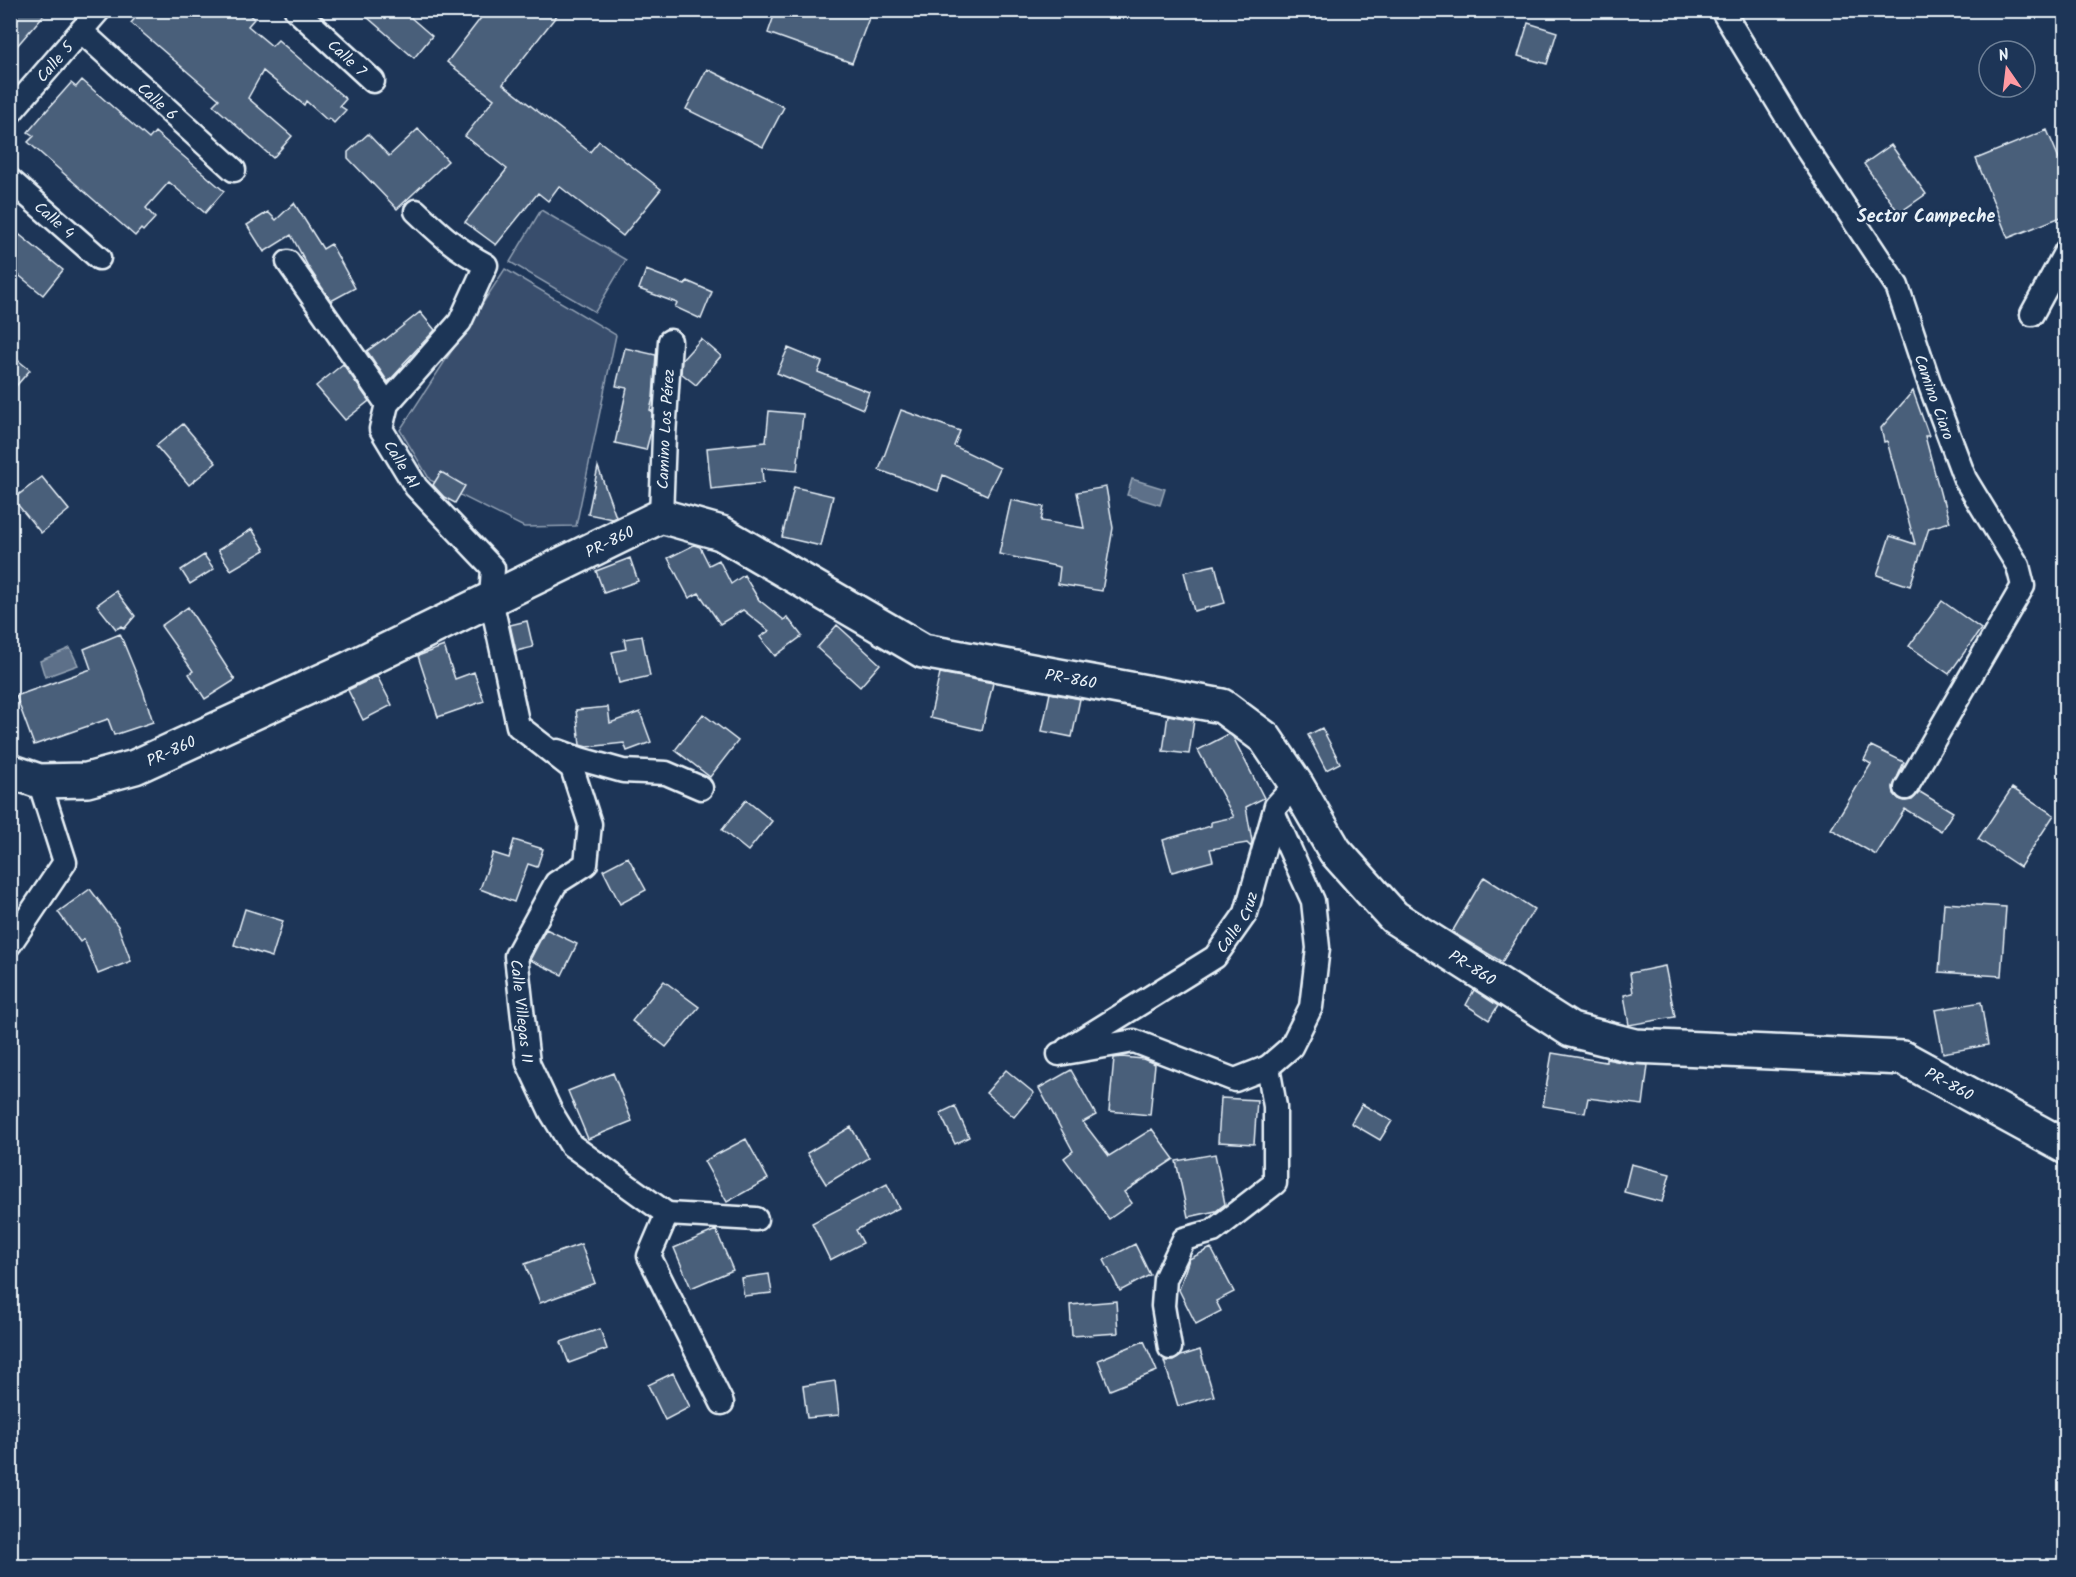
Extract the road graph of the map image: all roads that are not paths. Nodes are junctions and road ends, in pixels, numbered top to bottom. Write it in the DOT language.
graph roads {
  1 [pos="99,10"];
  2 [pos="296,10"];
  3 [pos="1722,10"];
  4 [pos="81,31"];
  5 [pos="373,81"];
  6 [pos="10,113"];
  7 [pos="234,170"];
  8 [pos="10,180"];
  9 [pos="416,211"];
  10 [pos="2066,251"];
  11 [pos="99,258"];
  12 [pos="288,262"];
  13 [pos="2032,314"];
  14 [pos="670,341"];
  15 [pos="387,404"];
  16 [pos="661,516"];
  17 [pos="491,599"];
  18 [pos="542,745"];
  19 [pos="25,776"];
  20 [pos="1296,784"];
  21 [pos="701,788"];
  22 [pos="1906,788"];
  23 [pos="1274,814"];
  24 [pos="10,944"];
  25 [pos="1268,1067"];
  26 [pos="2066,1147"];
  27 [pos="667,1214"];
  28 [pos="756,1219"];
  29 [pos="1170,1348"];
  30 [pos="722,1403"];
  1 -- 4 [label="street, Calle 5"];
  2 -- 5 [label="street, Calle 7"];
  3 -- 22 [label="street, Camino Ciaro"];
  4 -- 6 [label="street, Calle 5"];
  4 -- 7 [label="street, Calle 6"];
  8 -- 11 [label="street, Calle 4"];
  9 -- 15 [label="street"];
  10 -- 13 [label="street"];
  12 -- 15 [label="street"];
  14 -- 16 [label="street, Camino Los Pérez"];
  15 -- 17 [label="street, Calle A1"];
  16 -- 17 [label="street, PR-860 / PR-860"];
  16 -- 20 [label="street, PR-860 / PR-860"];
  17 -- 18 [label="street, Calle Villegas II"];
  17 -- 19 [label="street, PR-860 / PR-860"];
  18 -- 21 [label="street"];
  18 -- 27 [label="street, Calle Villegas II"];
  19 -- 24 [label="street"];
  20 -- 23 [label="street, Calle Cruz"];
  20 -- 26 [label="street, PR-860 / PR-860"];
  23 -- 25 [label="street"];
  23 -- 25 [label="street, Calle Cruz"];
  25 -- 29 [label="street"];
  27 -- 28 [label="street"];
  27 -- 30 [label="street"];
}
